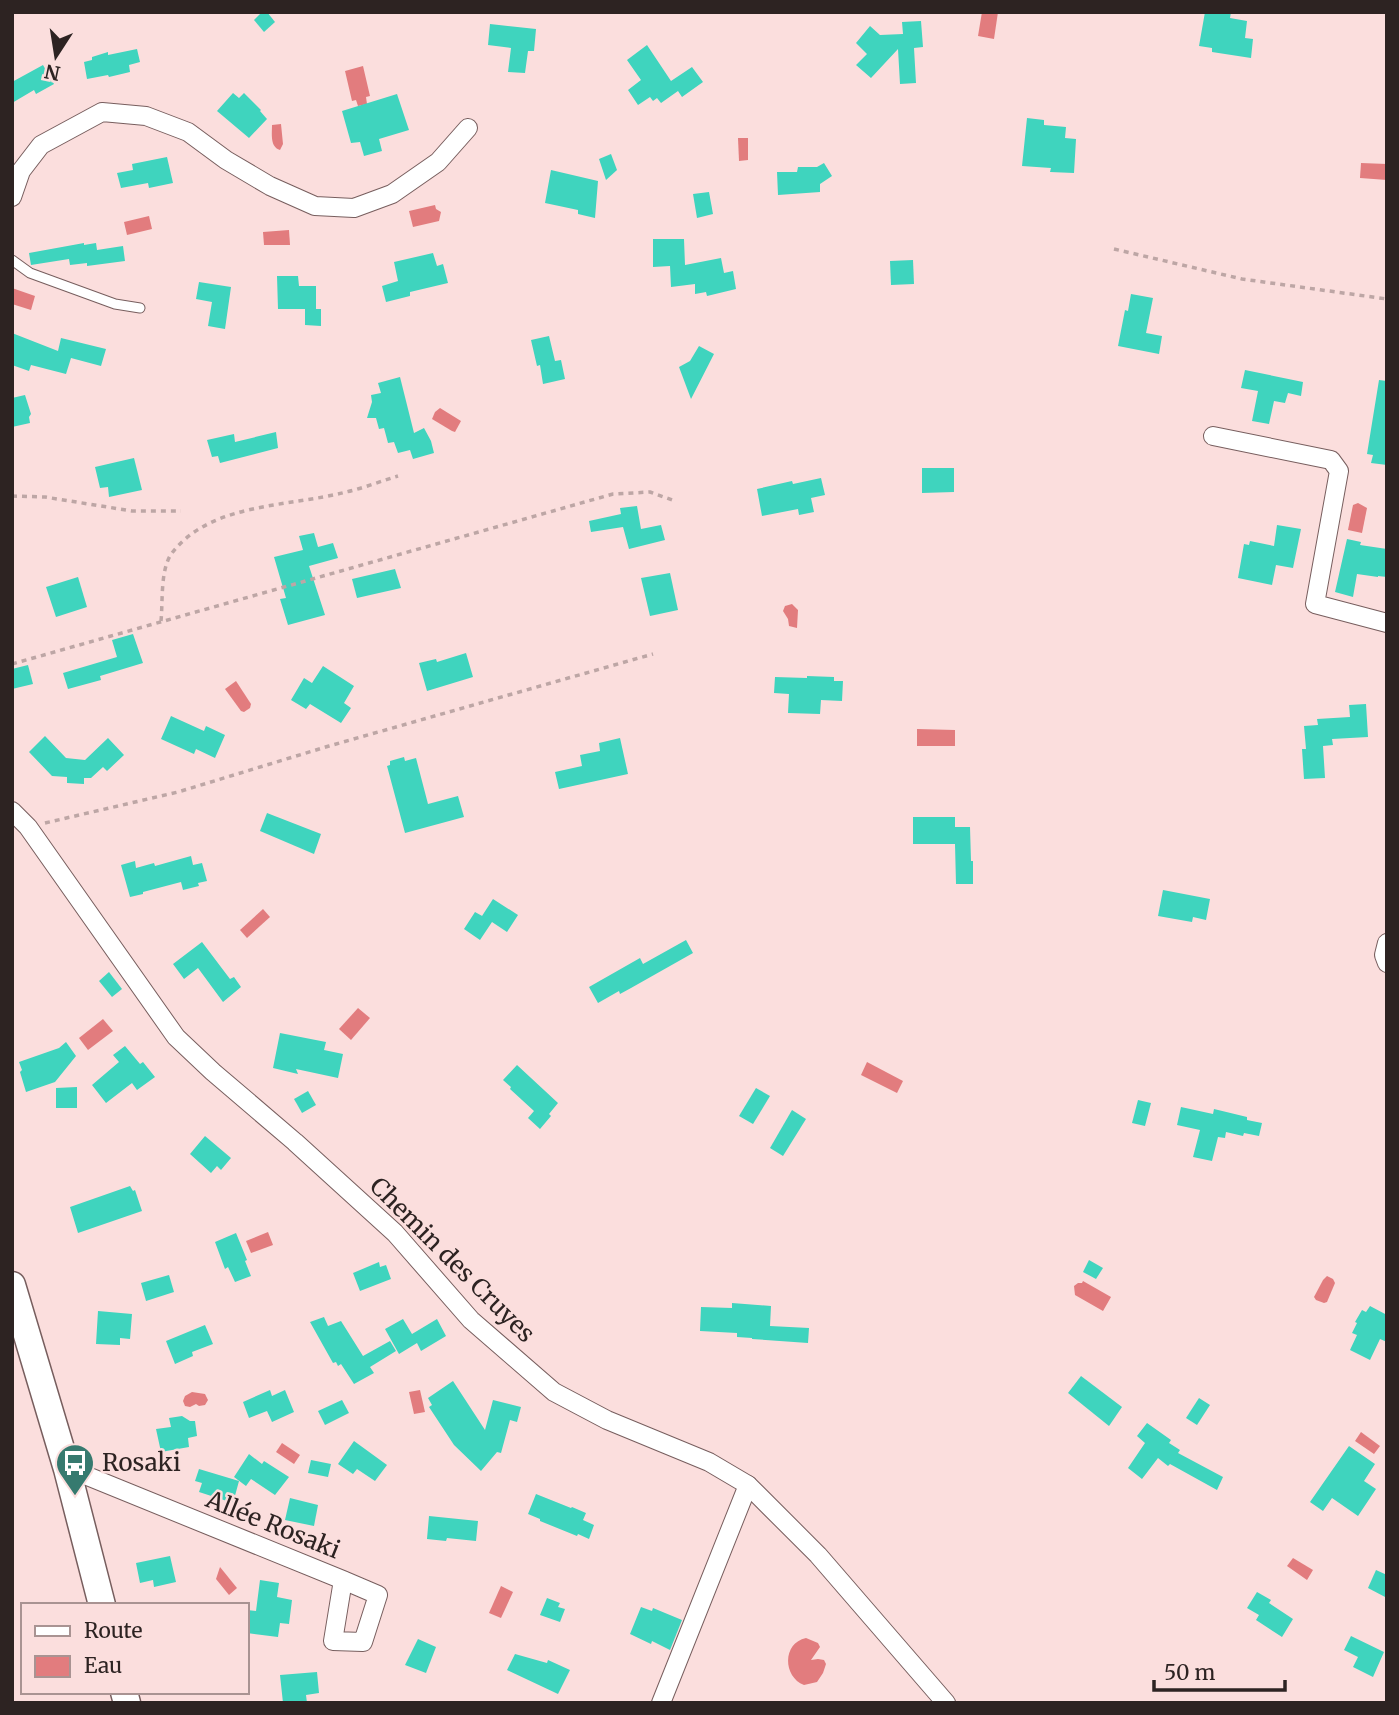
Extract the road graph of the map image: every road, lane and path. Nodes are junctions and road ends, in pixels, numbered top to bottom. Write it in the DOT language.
graph roads {
  1 [pos="468,128"];
  2 [pos="12,197"];
  3 [pos="1114,249"];
  4 [pos="12,260"];
  5 [pos="1387,299"];
  6 [pos="140,308"];
  7 [pos="1213,436"];
  8 [pos="398,476"];
  9 [pos="12,496"];
  10 [pos="675,501"];
  11 [pos="181,511"];
  12 [pos="161,621"];
  13 [pos="1387,623"];
  14 [pos="653,654"];
  15 [pos="12,664"];
  16 [pos="12,811"];
  17 [pos="28,827"];
  18 [pos="1387,943"];
  19 [pos="1387,962"];
  20 [pos="12,1285"];
  21 [pos="67,1469"];
  22 [pos="748,1485"];
  23 [pos="343,1580"];
  24 [pos="101,1603"];
  25 [pos="661,1703"];
  26 [pos="946,1703"];
  1 -- 2 [label="street"];
  3 -- 5 [label="path"];
  4 -- 6 [label="lane"];
  7 -- 13 [label="street"];
  8 -- 12 [label="path"];
  9 -- 11 [label="path"];
  10 -- 12 [label="path"];
  12 -- 15 [label="path"];
  14 -- 17 [label="path"];
  16 -- 17 [label="street, Chemin des Cruyes"];
  17 -- 22 [label="street, Chemin des Cruyes"];
  18 -- 19 [label="street"];
  20 -- 21 [label="main road"];
  21 -- 23 [label="street, Allée Rosaki"];
  21 -- 24 [label="main road"];
  22 -- 25 [label="street"];
  22 -- 26 [label="street, Chemin des Cruyes"];
}
